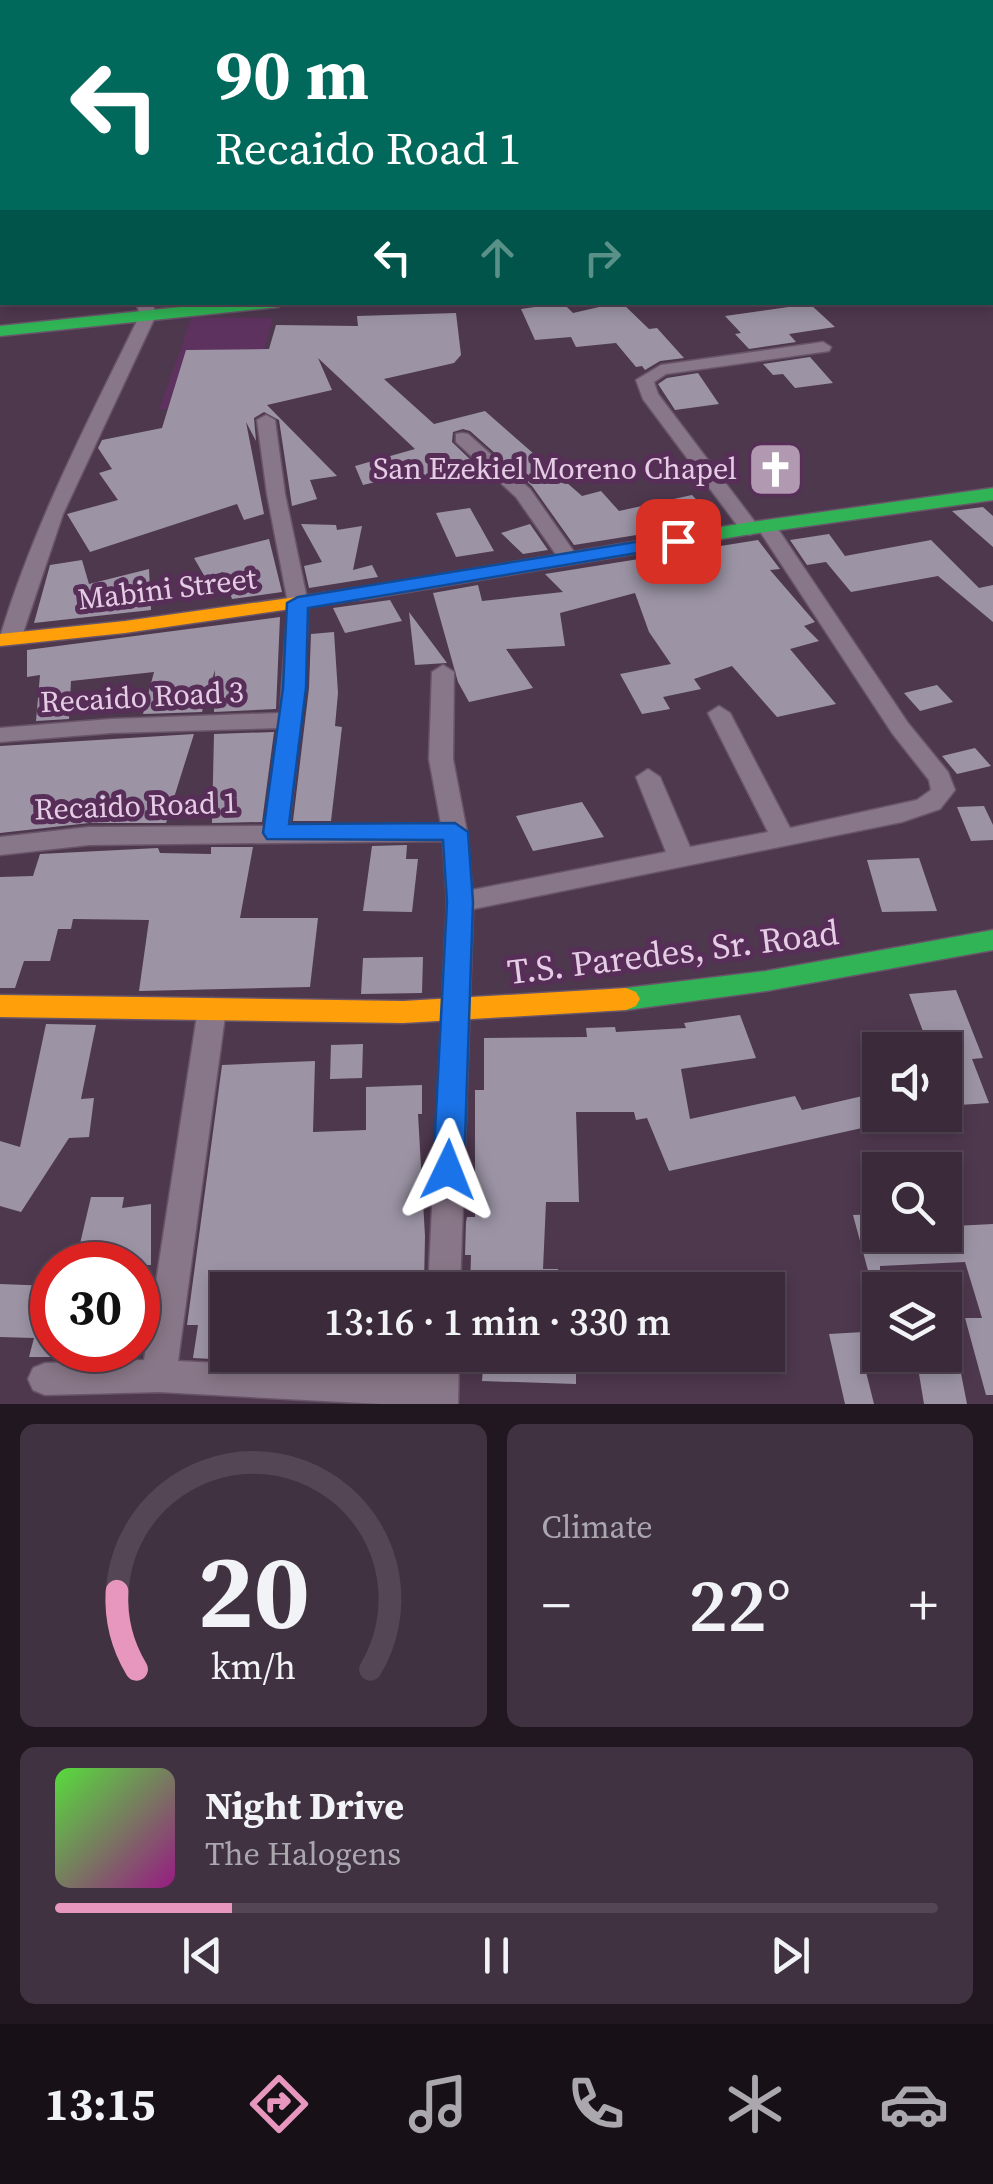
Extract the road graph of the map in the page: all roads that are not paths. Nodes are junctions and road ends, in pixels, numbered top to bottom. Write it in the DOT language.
graph roads {
  1 [pos="220,305"];
  2 [pos="146,309"];
  3 [pos="0,331"];
  4 [pos="823,347"];
  5 [pos="266,420"];
  6 [pos="462,438"];
  7 [pos="993,494"];
  8 [pos="758,528"];
  9 [pos="569,559"];
  10 [pos="24,587"];
  11 [pos="0,588"];
  12 [pos="298,603"];
  13 [pos="5,639"];
  14 [pos="443,672"];
  15 [pos="720,714"];
  16 [pos="288,720"];
  17 [pos="0,735"];
  18 [pos="648,777"];
  19 [pos="455,832"];
  20 [pos="276,833"];
  21 [pos="783,837"];
  22 [pos="0,846"];
  23 [pos="681,857"];
  24 [pos="460,902"];
  25 [pos="993,940"];
  26 [pos="0,1006"];
  27 [pos="212,1010"];
  28 [pos="454,1010"];
  29 [pos="445,1272"];
  30 [pos="442,1372"];
  31 [pos="159,1376"];
  32 [pos="45,1379"];
  33 [pos="441,1398"];
  1 -- 2 [label="street"];
  2 -- 3 [label="street"];
  2 -- 10 [label="street"];
  4 -- 8 [label="street"];
  5 -- 12 [label="street"];
  6 -- 9 [label="street"];
  7 -- 8 [label="street, Mabini Street"];
  8 -- 9 [label="street, Mabini Street"];
  8 -- 21 [label="street"];
  9 -- 12 [label="street, Mabini Street"];
  10 -- 11 [label="street"];
  10 -- 13 [label="street"];
  12 -- 13 [label="street, Mabini Street"];
  12 -- 16 [label="street"];
  14 -- 19 [label="street"];
  15 -- 21 [label="street"];
  16 -- 17 [label="street, Recaido Road 3"];
  16 -- 20 [label="street"];
  18 -- 23 [label="street"];
  19 -- 20 [label="street, Recaido Road 1"];
  19 -- 24 [label="street"];
  20 -- 22 [label="street, Recaido Road 1"];
  21 -- 23 [label="street"];
  23 -- 24 [label="street"];
  24 -- 28 [label="street"];
  25 -- 28 [label="street, T.S. Paredes, Sr. Road"];
  26 -- 27 [label="street, T.S. Paredes, Sr. Road"];
  27 -- 28 [label="street, T.S. Paredes, Sr. Road"];
  27 -- 31 [label="street"];
  28 -- 29 [label="street"];
  30 -- 33 [label="street"];
  31 -- 32 [label="street"];
  31 -- 33 [label="street"];
}
